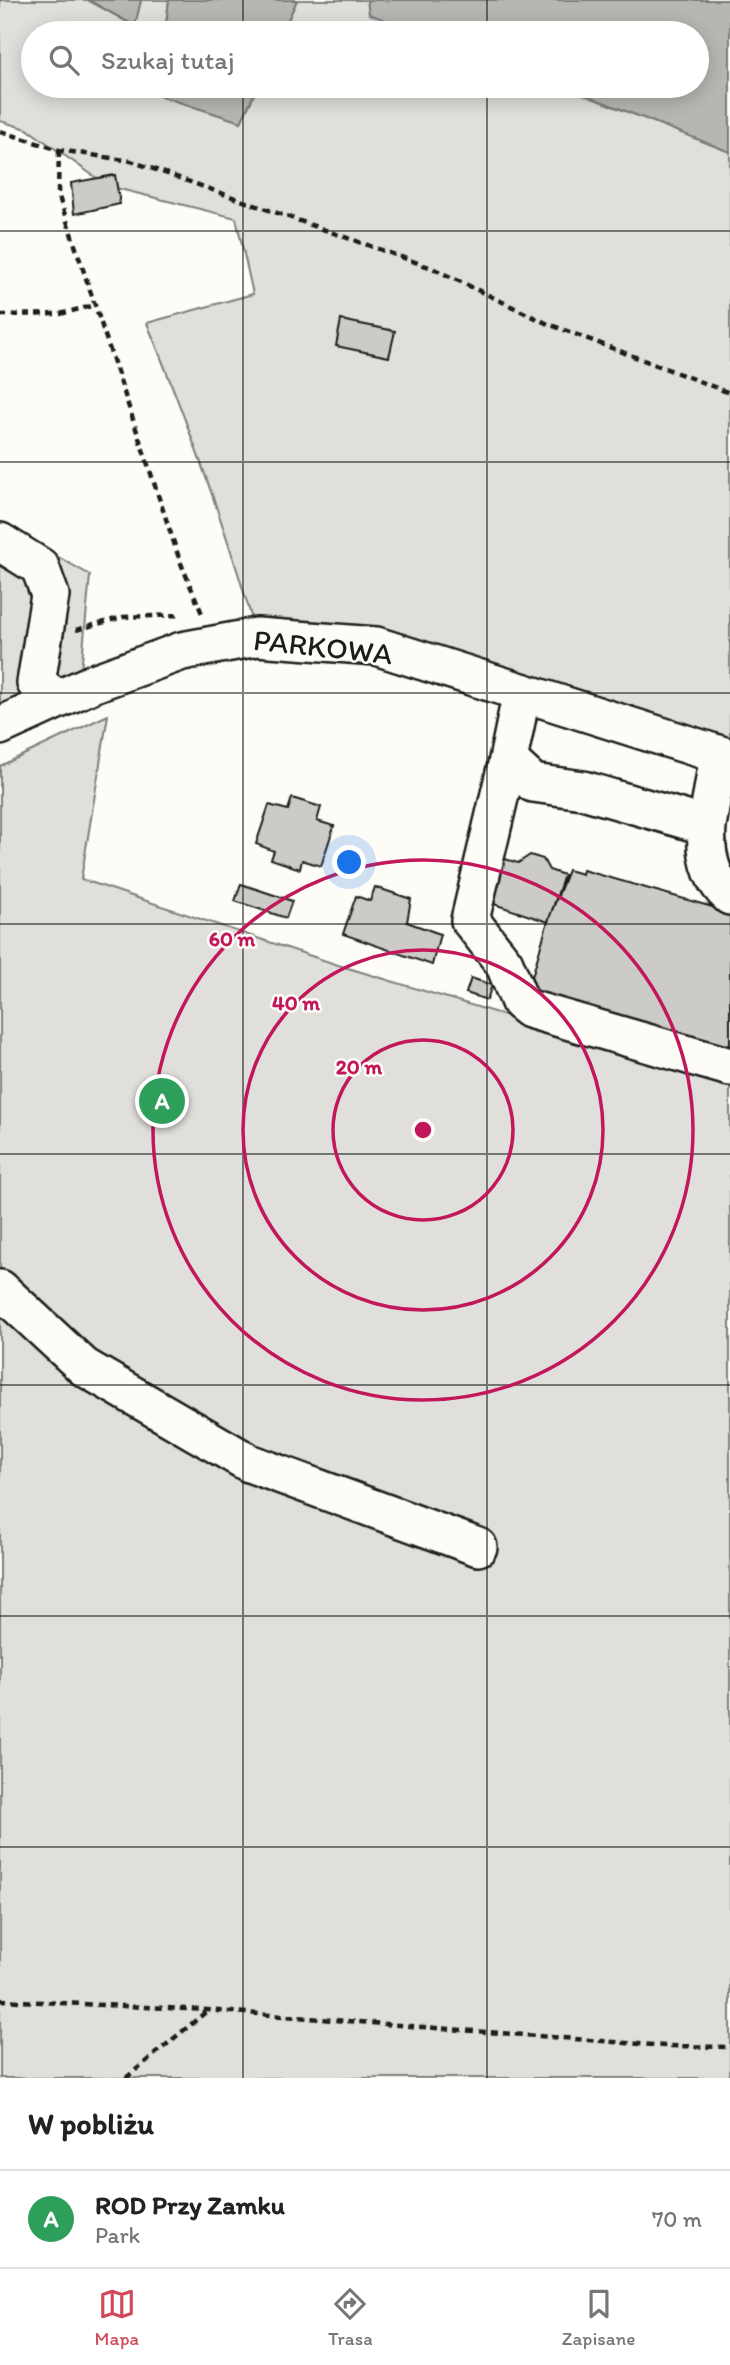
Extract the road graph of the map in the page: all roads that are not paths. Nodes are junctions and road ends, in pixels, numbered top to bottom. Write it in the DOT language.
graph roads {
  1 [pos="0,542"];
  2 [pos="522,692"];
  3 [pos="58,699"];
  4 [pos="0,726"];
  5 [pos="724,756"];
  6 [pos="508,760"];
  7 [pos="707,826"];
  8 [pos="724,881"];
  9 [pos="730,1067"];
  10 [pos="0,1289"];
  11 [pos="478,1547"];
  1 -- 3 [label="street"];
  2 -- 3 [label="street, PARKOWA"];
  2 -- 5 [label="street, PARKOWA"];
  2 -- 6 [label="street"];
  3 -- 4 [label="street, PARKOWA"];
  5 -- 7 [label="street"];
  6 -- 7 [label="street"];
  6 -- 9 [label="street"];
  7 -- 8 [label="street"];
  10 -- 11 [label="street"];
}
